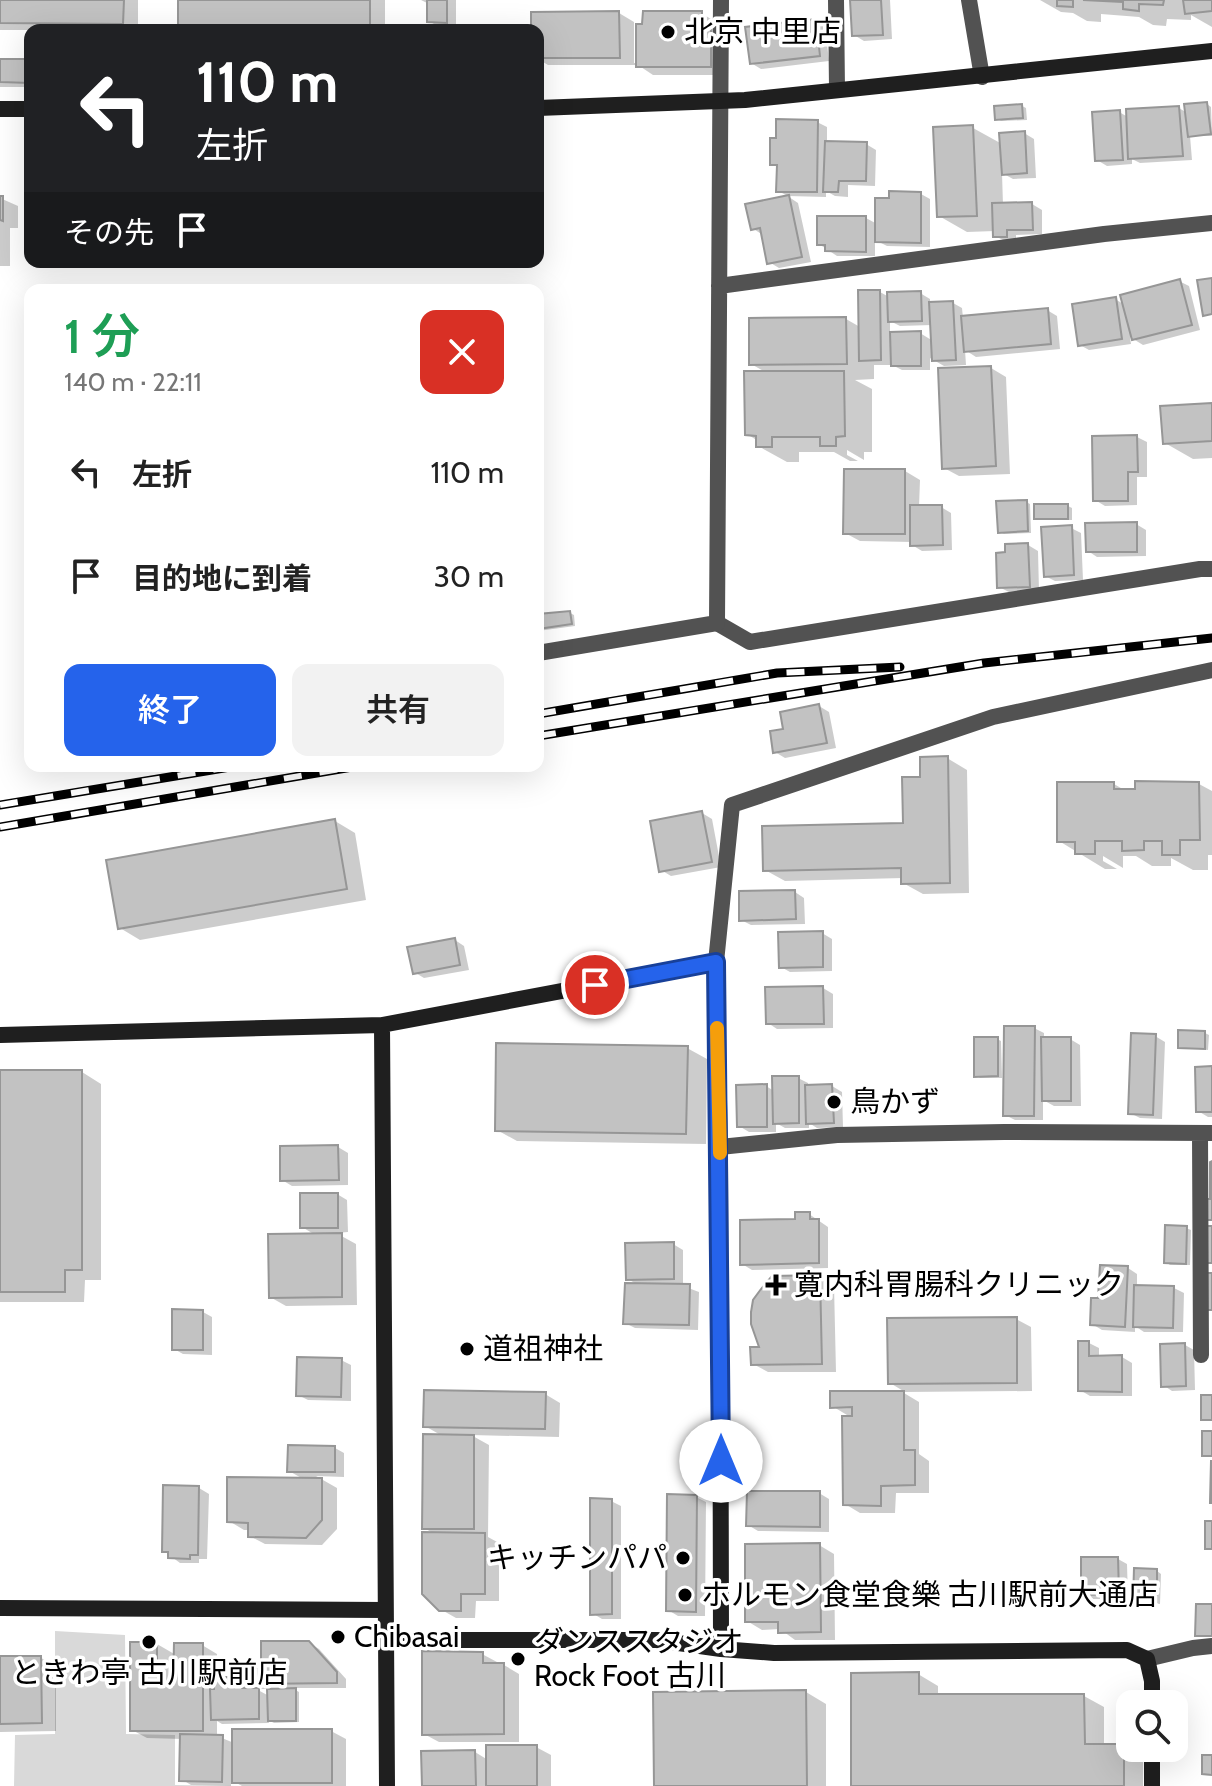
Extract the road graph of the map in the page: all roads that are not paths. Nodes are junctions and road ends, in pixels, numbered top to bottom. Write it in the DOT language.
graph roads {
  1 [pos="721,0"];
  2 [pos="836,0"];
  3 [pos="969,0"];
  4 [pos="1212,51"];
  5 [pos="982,77"];
  6 [pos="837,89"];
  7 [pos="721,101"];
  8 [pos="544,108"];
  9 [pos="0,109"];
  10 [pos="24,109"];
  11 [pos="1212,223"];
  12 [pos="719,286"];
  13 [pos="1212,569"];
  14 [pos="717,623"];
  15 [pos="544,652"];
  16 [pos="1212,670"];
  17 [pos="716,962"];
  18 [pos="382,1025"];
  19 [pos="0,1035"];
  20 [pos="1206,1133"];
  21 [pos="720,1147"];
  22 [pos="1206,1321"];
  23 [pos="1201,1355"];
  24 [pos="0,1608"];
  25 [pos="385,1610"];
  26 [pos="386,1640"];
  27 [pos="1212,1646"];
  28 [pos="721,1649"];
  29 [pos="1147,1659"];
  30 [pos="1152,1690"];
  31 [pos="1152,1762"];
  32 [pos="387,1786"];
  33 [pos="1152,1786"];
  1 -- 7 [label="street"];
  2 -- 6 [label="street"];
  3 -- 5 [label="street"];
  4 -- 5 [label="street"];
  5 -- 6 [label="street"];
  6 -- 7 [label="street"];
  7 -- 8 [label="street"];
  7 -- 12 [label="street"];
  9 -- 10 [label="street"];
  11 -- 12 [label="street"];
  12 -- 14 [label="street"];
  13 -- 14 [label="street"];
  14 -- 15 [label="street"];
  16 -- 17 [label="street"];
  17 -- 18 [label="street"];
  17 -- 21 [label="street"];
  18 -- 19 [label="street"];
  18 -- 25 [label="street"];
  20 -- 21 [label="street"];
  20 -- 22 [label="street"];
  21 -- 28 [label="street"];
  22 -- 23 [label="street"];
  24 -- 25 [label="street"];
  25 -- 26 [label="street"];
  26 -- 28 [label="street"];
  26 -- 32 [label="street"];
  27 -- 29 [label="street"];
  28 -- 29 [label="street"];
  29 -- 30 [label="street"];
  31 -- 33 [label="street"];
}
